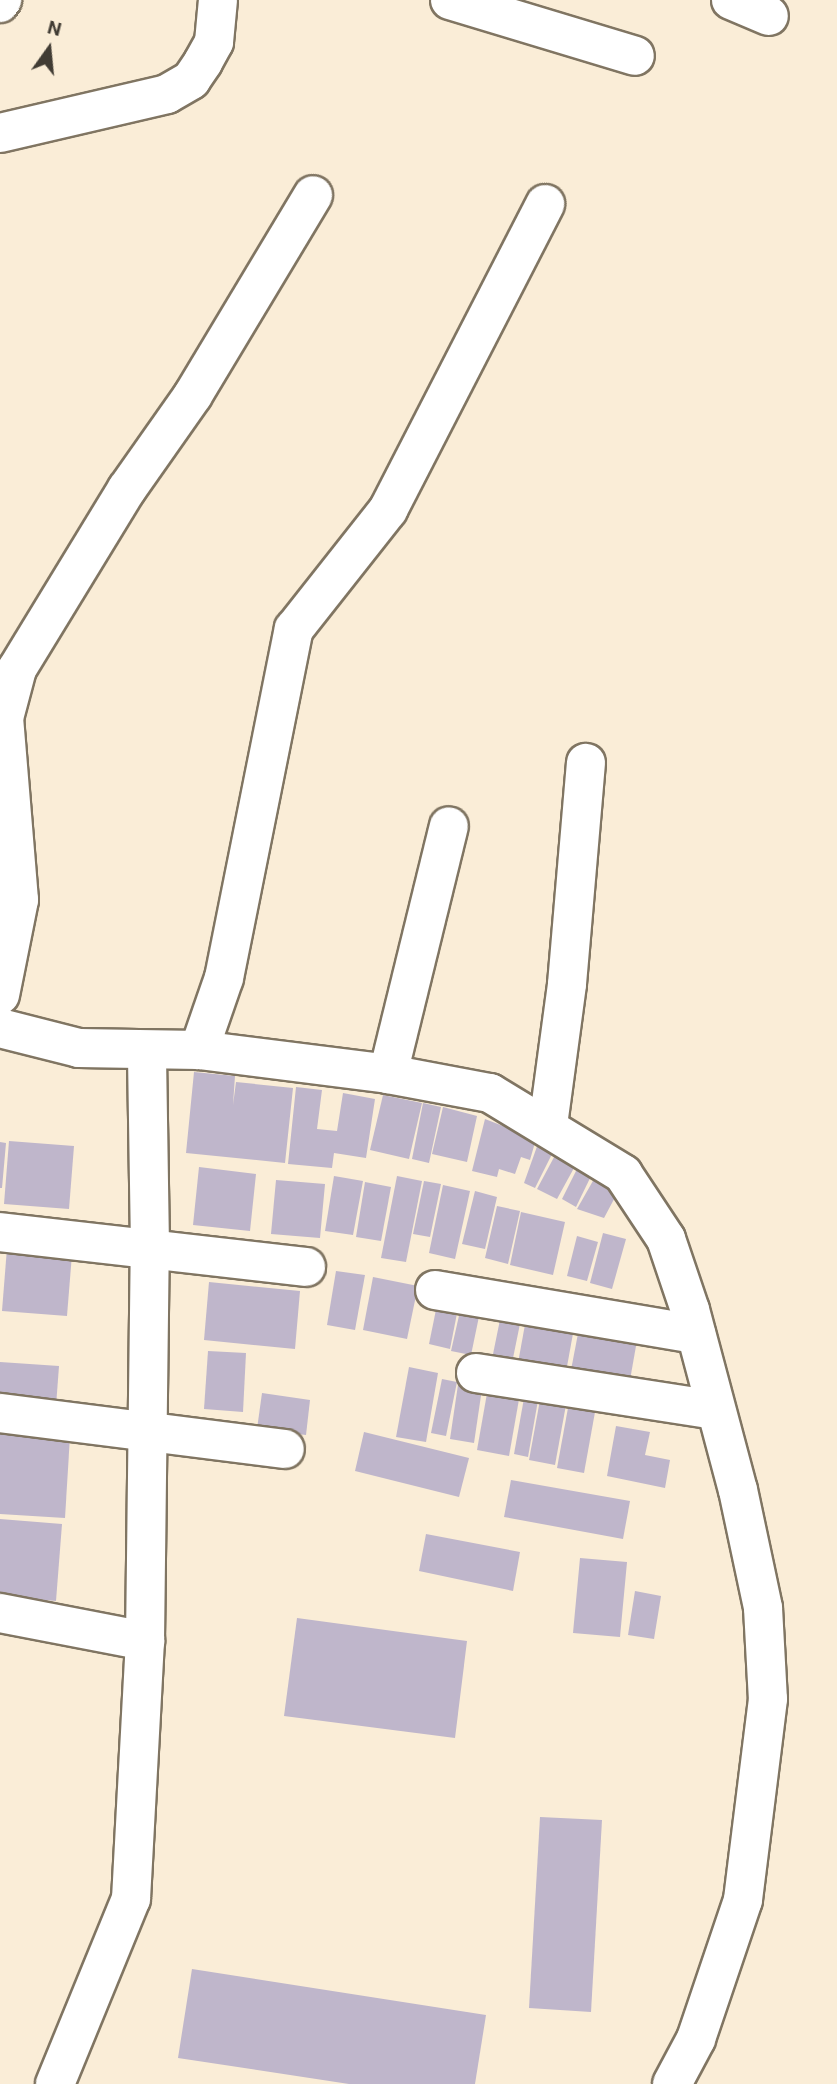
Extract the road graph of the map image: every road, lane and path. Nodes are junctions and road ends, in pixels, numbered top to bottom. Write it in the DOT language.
graph roads {
  1 [pos="218,0"];
  2 [pos="450,0"];
  3 [pos="731,0"];
  4 [pos="769,16"];
  5 [pos="635,56"];
  6 [pos="0,133"];
  7 [pos="313,195"];
  8 [pos="545,204"];
  9 [pos="586,763"];
  10 [pos="449,827"];
  11 [pos="0,995"];
  12 [pos="0,1028"];
  13 [pos="146,1050"];
  14 [pos="198,1050"];
  15 [pos="388,1074"];
  16 [pos="548,1125"];
  17 [pos="0,1232"];
  18 [pos="150,1247"];
  19 [pos="306,1267"];
  20 [pos="435,1290"];
  21 [pos="696,1334"];
  22 [pos="476,1373"];
  23 [pos="715,1410"];
  24 [pos="0,1413"];
  25 [pos="146,1432"];
  26 [pos="285,1449"];
  27 [pos="0,1613"];
  28 [pos="145,1641"];
  29 [pos="55,2084"];
  30 [pos="672,2084"];
  1 -- 6 [label="street"];
  2 -- 5 [label="street"];
  3 -- 4 [label="street"];
  7 -- 11 [label="street"];
  8 -- 14 [label="street"];
  9 -- 16 [label="street"];
  10 -- 15 [label="street"];
  12 -- 13 [label="street"];
  13 -- 14 [label="street"];
  13 -- 18 [label="street"];
  14 -- 15 [label="street"];
  15 -- 16 [label="street"];
  16 -- 21 [label="street"];
  17 -- 18 [label="street"];
  18 -- 19 [label="street"];
  18 -- 25 [label="street"];
  20 -- 21 [label="street"];
  21 -- 23 [label="street"];
  22 -- 23 [label="street"];
  23 -- 30 [label="street"];
  24 -- 25 [label="street"];
  25 -- 26 [label="street"];
  25 -- 28 [label="street"];
  27 -- 28 [label="street"];
  28 -- 29 [label="street"];
}
